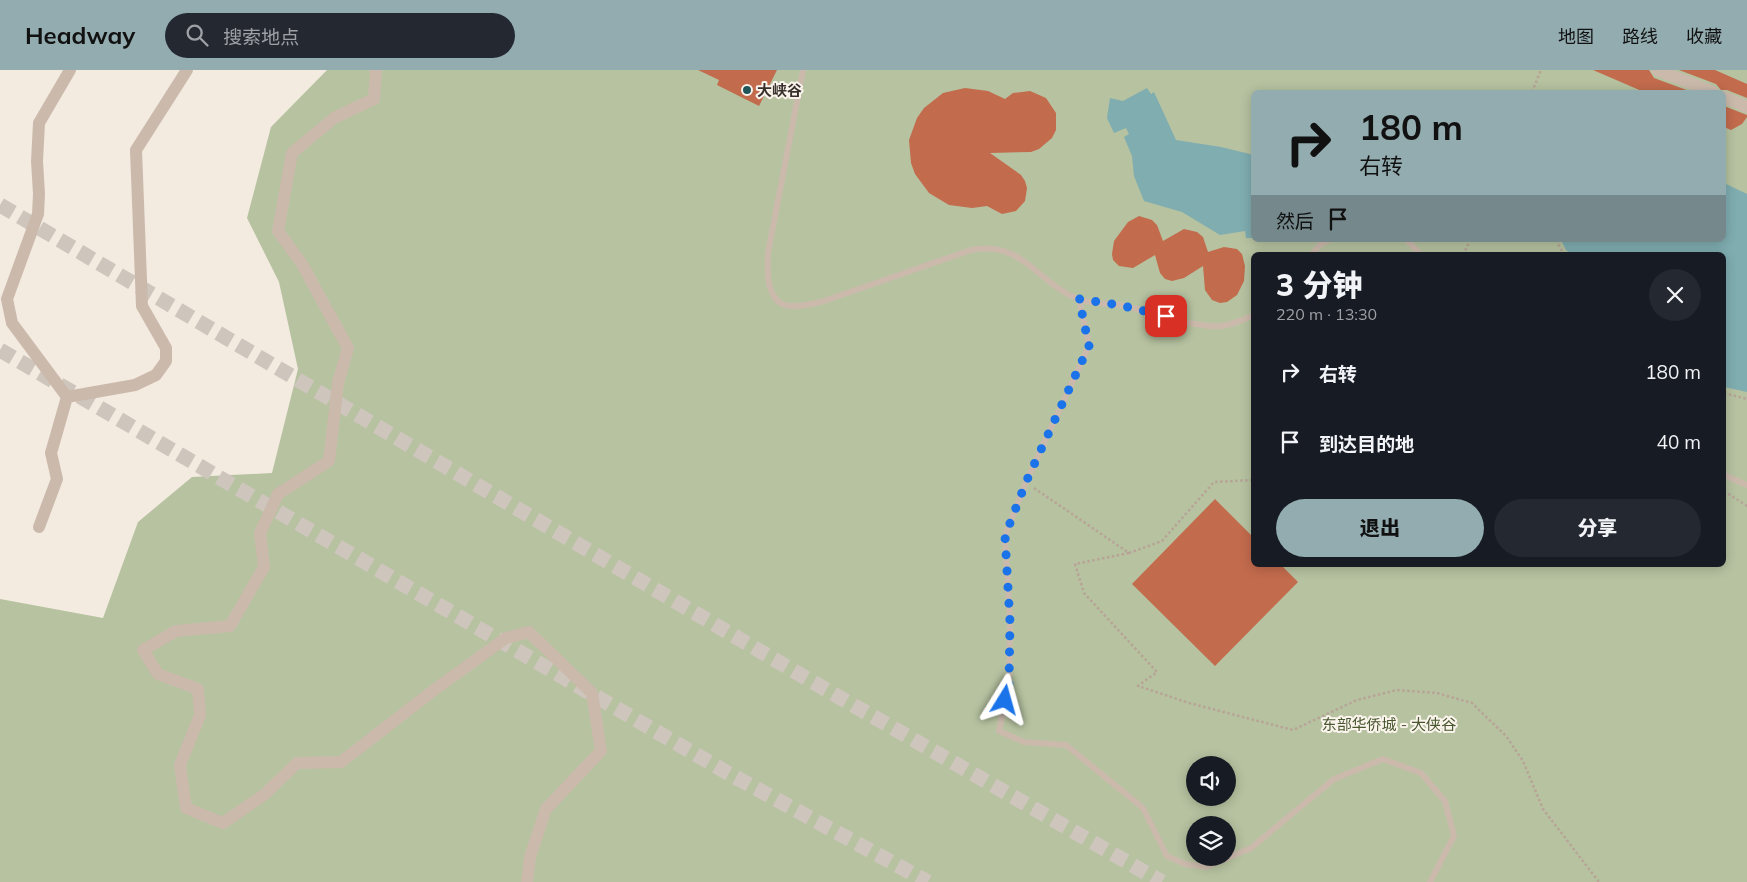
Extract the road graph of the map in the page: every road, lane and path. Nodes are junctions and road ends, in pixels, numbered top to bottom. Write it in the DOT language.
graph roads {
  1 [pos="70,70"];
  2 [pos="187,70"];
  3 [pos="376,70"];
  4 [pos="803,70"];
  5 [pos="1541,70"];
  6 [pos="1657,70"];
  7 [pos="1533,90"];
  8 [pos="1707,90"];
  9 [pos="1726,98"];
  10 [pos="1747,106"];
  11 [pos="1325,242"];
  12 [pos="1409,242"];
  13 [pos="1314,252"];
  14 [pos="1418,252"];
  15 [pos="1079,299"];
  16 [pos="1251,316"];
  17 [pos="1726,394"];
  18 [pos="67,397"];
  19 [pos="1747,399"];
  20 [pos="1726,477"];
  21 [pos="1251,480"];
  22 [pos="1026,482"];
  23 [pos="1747,485"];
  24 [pos="1726,492"];
  25 [pos="1747,506"];
  26 [pos="40,527"];
  27 [pos="1129,553"];
  28 [pos="527,882"];
  29 [pos="1430,882"];
  30 [pos="1599,882"];
  1 -- 18 [label="street"];
  2 -- 18 [label="street"];
  3 -- 28 [label="street"];
  4 -- 15 [label="lane"];
  5 -- 7 [label="path"];
  6 -- 8 [label="street"];
  9 -- 10 [label="street"];
  11 -- 13 [label="lane"];
  12 -- 14 [label="lane"];
  15 -- 16 [label="lane"];
  15 -- 22 [label="lane"];
  17 -- 19 [label="path"];
  18 -- 26 [label="street"];
  20 -- 23 [label="lane"];
  21 -- 27 [label="path"];
  22 -- 27 [label="path"];
  22 -- 29 [label="lane"];
  24 -- 25 [label="path"];
  27 -- 30 [label="path"];
}
